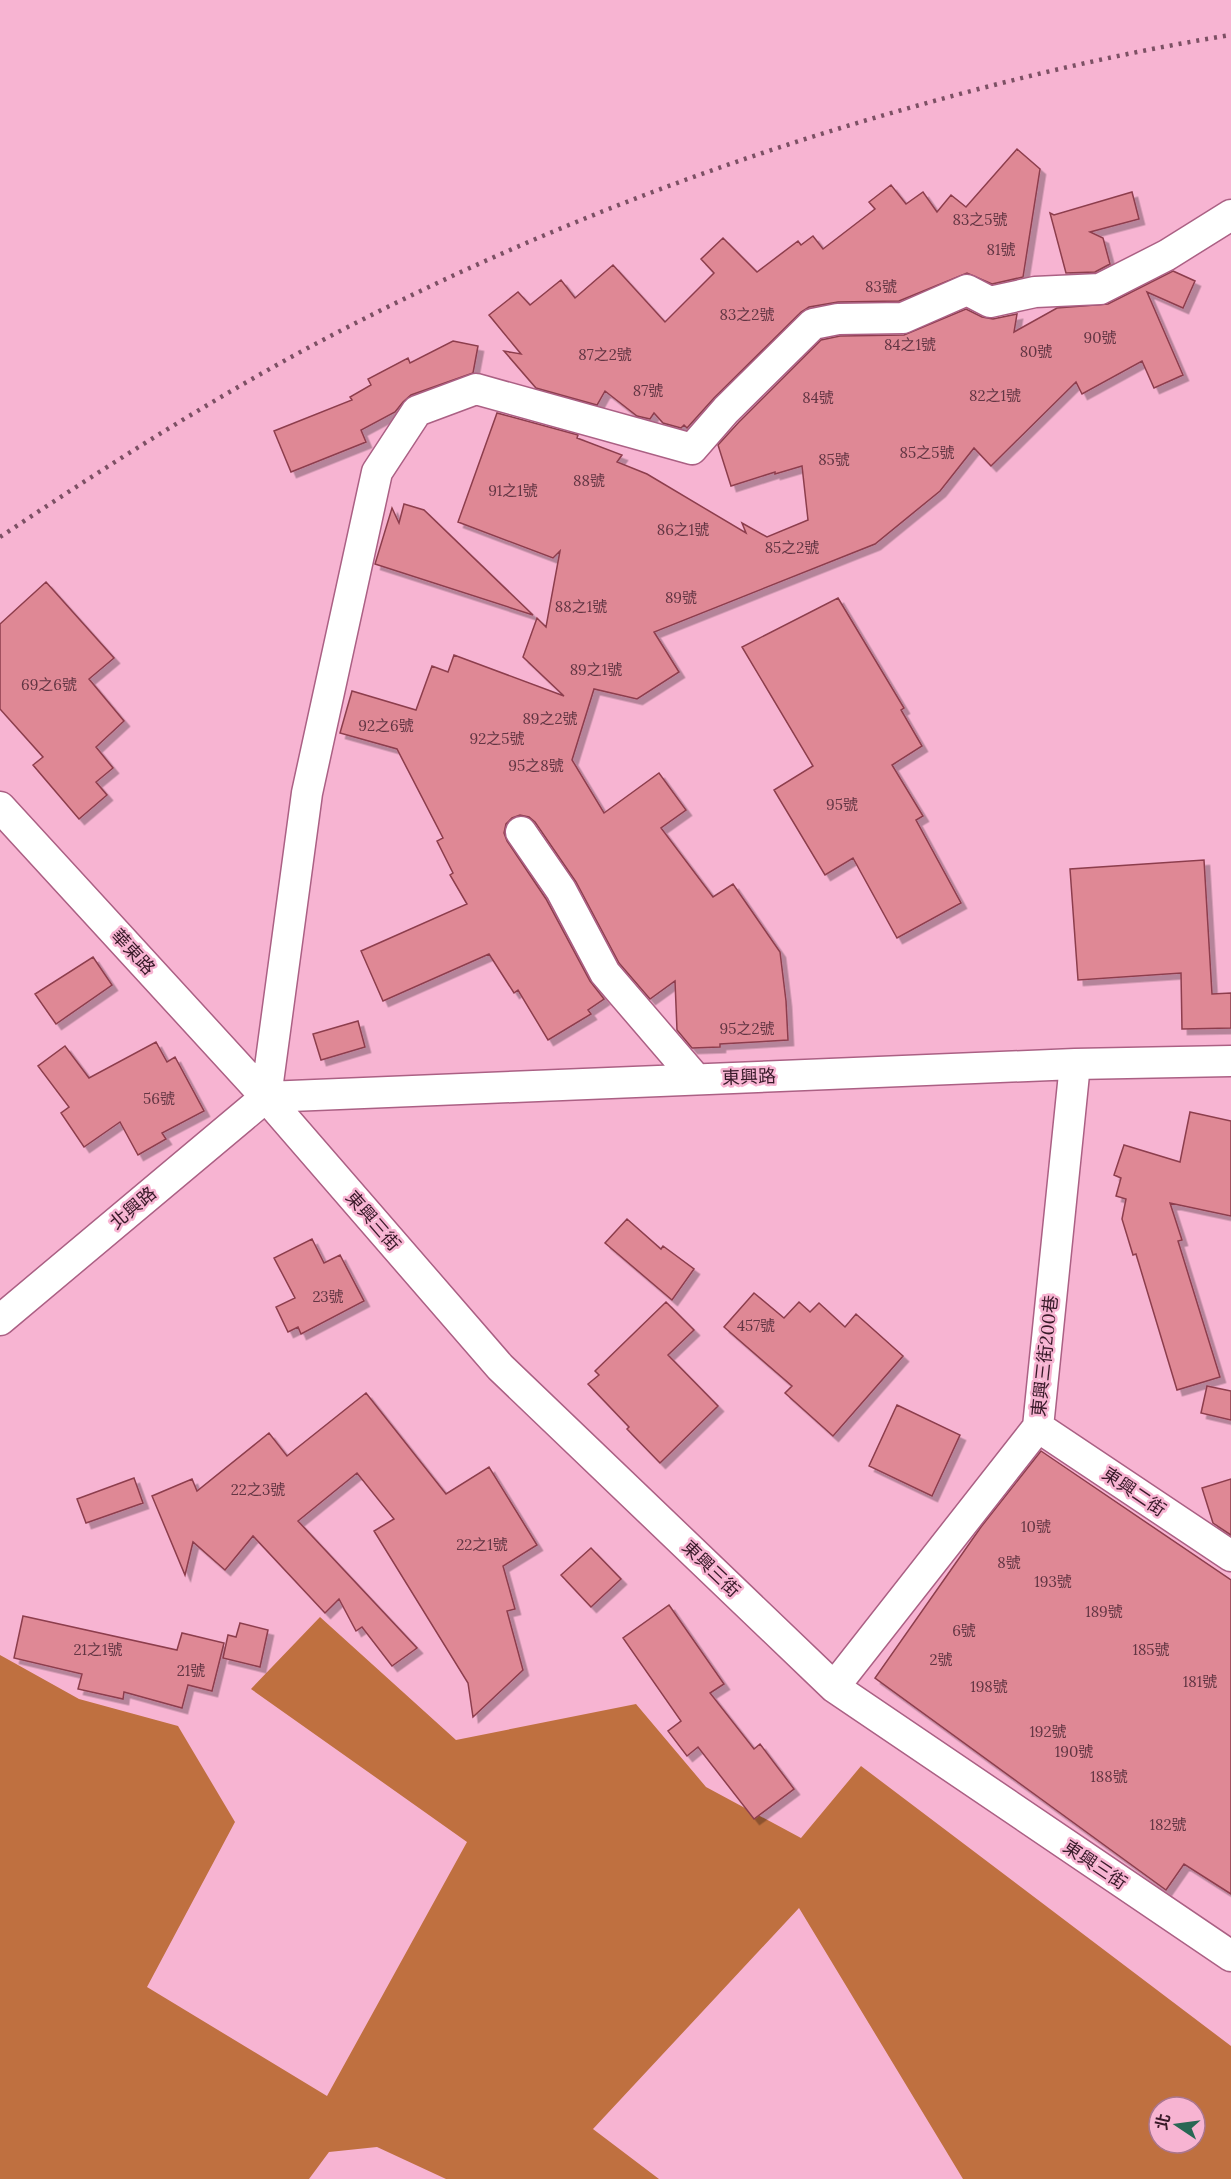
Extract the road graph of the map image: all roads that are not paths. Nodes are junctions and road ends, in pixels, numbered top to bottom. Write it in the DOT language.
graph roads {
  1 [pos="1231,215"];
  2 [pos="0,807"];
  3 [pos="521,832"];
  4 [pos="1231,1061"];
  5 [pos="1075,1064"];
  6 [pos="696,1079"];
  7 [pos="267,1097"];
  8 [pos="0,1320"];
  9 [pos="1038,1427"];
  10 [pos="1231,1556"];
  11 [pos="834,1687"];
  12 [pos="1231,1956"];
  1 -- 7 [label="street"];
  2 -- 7 [label="street, 華東路"];
  3 -- 6 [label="street"];
  4 -- 5 [label="street, 東興路"];
  5 -- 6 [label="street, 東興路"];
  5 -- 9 [label="street, 東興三街200巷"];
  6 -- 7 [label="street, 東興路"];
  7 -- 8 [label="street, 北興路"];
  7 -- 11 [label="street, 東興三街"];
  9 -- 10 [label="street, 東興二街"];
  9 -- 11 [label="street, 東興三街200巷"];
  11 -- 12 [label="street, 東興三街"];
}
